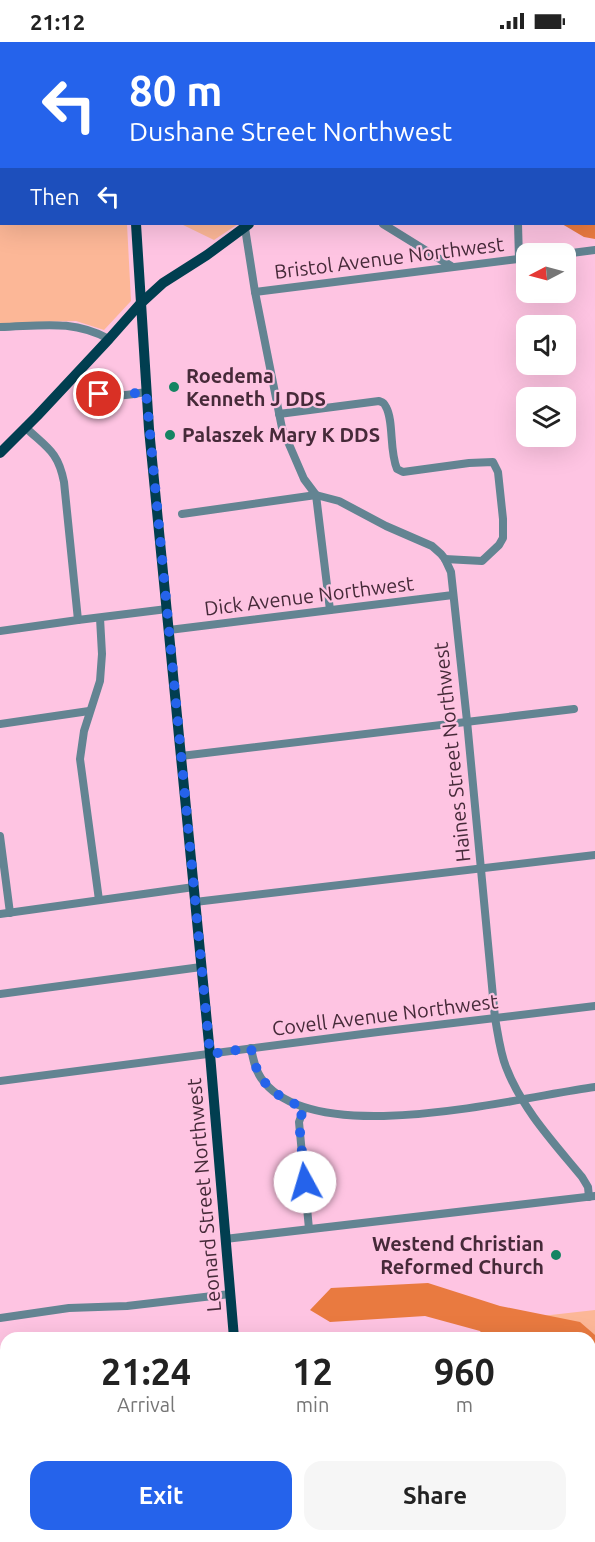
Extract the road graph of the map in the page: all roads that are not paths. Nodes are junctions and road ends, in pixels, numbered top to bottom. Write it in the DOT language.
graph roads {
  1 [pos="135,225"];
  2 [pos="385,225"];
  3 [pos="518,225"];
  4 [pos="247,226"];
  5 [pos="521,243"];
  6 [pos="595,250"];
  7 [pos="576,252"];
  8 [pos="516,260"];
  9 [pos="451,267"];
  10 [pos="255,292"];
  11 [pos="140,304"];
  12 [pos="0,327"];
  13 [pos="110,339"];
  14 [pos="78,373"];
  15 [pos="146,392"];
  16 [pos="279,414"];
  17 [pos="25,427"];
  18 [pos="0,453"];
  19 [pos="316,495"];
  20 [pos="182,514"];
  21 [pos="445,559"];
  22 [pos="453,595"];
  23 [pos="167,609"];
  24 [pos="330,610"];
  25 [pos="100,618"];
  26 [pos="78,620"];
  27 [pos="169,630"];
  28 [pos="0,631"];
  29 [pos="574,709"];
  30 [pos="89,711"];
  31 [pos="467,721"];
  32 [pos="0,724"];
  33 [pos="181,756"];
  34 [pos="0,836"];
  35 [pos="595,855"];
  36 [pos="480,868"];
  37 [pos="194,887"];
  38 [pos="99,900"];
  39 [pos="195,902"];
  40 [pos="10,913"];
  41 [pos="0,914"];
  42 [pos="201,967"];
  43 [pos="0,994"];
  44 [pos="595,1006"];
  45 [pos="495,1018"];
  46 [pos="251,1048"];
  47 [pos="210,1054"];
  48 [pos="0,1081"];
  49 [pos="595,1088"];
  50 [pos="522,1099"];
  51 [pos="304,1108"];
  52 [pos="592,1197"];
  53 [pos="309,1229"];
  54 [pos="225,1239"];
  55 [pos="230,1294"];
  56 [pos="0,1318"];
  57 [pos="233,1332"];
  1 -- 11 [label="main road, Leonard Street Northwest"];
  2 -- 9 [label="street"];
  3 -- 5 [label="street"];
  4 -- 10 [label="street"];
  4 -- 11 [label="main road"];
  6 -- 7 [label="street"];
  8 -- 9 [label="street, Bristol Avenue Northwest"];
  9 -- 10 [label="street, Bristol Avenue Northwest"];
  10 -- 16 [label="street"];
  11 -- 13 [label="main road"];
  11 -- 15 [label="main road, Leonard Street Northwest"];
  12 -- 13 [label="street"];
  13 -- 14 [label="main road"];
  14 -- 15 [label="street"];
  14 -- 17 [label="main road"];
  15 -- 23 [label="main road, Leonard Street Northwest"];
  16 -- 19 [label="street"];
  16 -- 21 [label="street"];
  17 -- 18 [label="main road"];
  17 -- 26 [label="street"];
  19 -- 20 [label="street"];
  19 -- 21 [label="street"];
  19 -- 24 [label="street"];
  21 -- 22 [label="street, Haines Street Northwest"];
  22 -- 24 [label="street, Dick Avenue Northwest"];
  22 -- 31 [label="street, Haines Street Northwest"];
  23 -- 25 [label="street"];
  23 -- 27 [label="main road, Leonard Street Northwest"];
  24 -- 27 [label="street, Dick Avenue Northwest"];
  25 -- 26 [label="street"];
  25 -- 30 [label="street"];
  26 -- 28 [label="street"];
  27 -- 33 [label="main road, Leonard Street Northwest"];
  29 -- 31 [label="street"];
  30 -- 32 [label="street"];
  30 -- 38 [label="street"];
  31 -- 33 [label="street"];
  31 -- 36 [label="street, Haines Street Northwest"];
  33 -- 37 [label="main road, Leonard Street Northwest"];
  34 -- 40 [label="street"];
  35 -- 36 [label="street"];
  36 -- 39 [label="street"];
  36 -- 45 [label="street, Haines Street Northwest"];
  37 -- 38 [label="street"];
  37 -- 39 [label="main road, Leonard Street Northwest"];
  38 -- 40 [label="street"];
  39 -- 42 [label="main road, Leonard Street Northwest"];
  40 -- 41 [label="street"];
  42 -- 43 [label="street"];
  42 -- 47 [label="main road, Leonard Street Northwest"];
  44 -- 45 [label="street, Covell Avenue Northwest"];
  45 -- 46 [label="street, Covell Avenue Northwest"];
  45 -- 50 [label="street, Haines Street Northwest"];
  46 -- 47 [label="street, Covell Avenue Northwest"];
  46 -- 51 [label="street"];
  47 -- 48 [label="street, Covell Avenue Northwest"];
  47 -- 54 [label="main road, Leonard Street Northwest"];
  49 -- 50 [label="street"];
  50 -- 51 [label="street"];
  50 -- 52 [label="street, Haines Street Northwest"];
  51 -- 53 [label="street"];
  52 -- 53 [label="street"];
  53 -- 54 [label="street"];
  54 -- 55 [label="main road, Leonard Street Northwest"];
  55 -- 56 [label="street"];
  55 -- 57 [label="main road, Leonard Street Northwest"];
}
